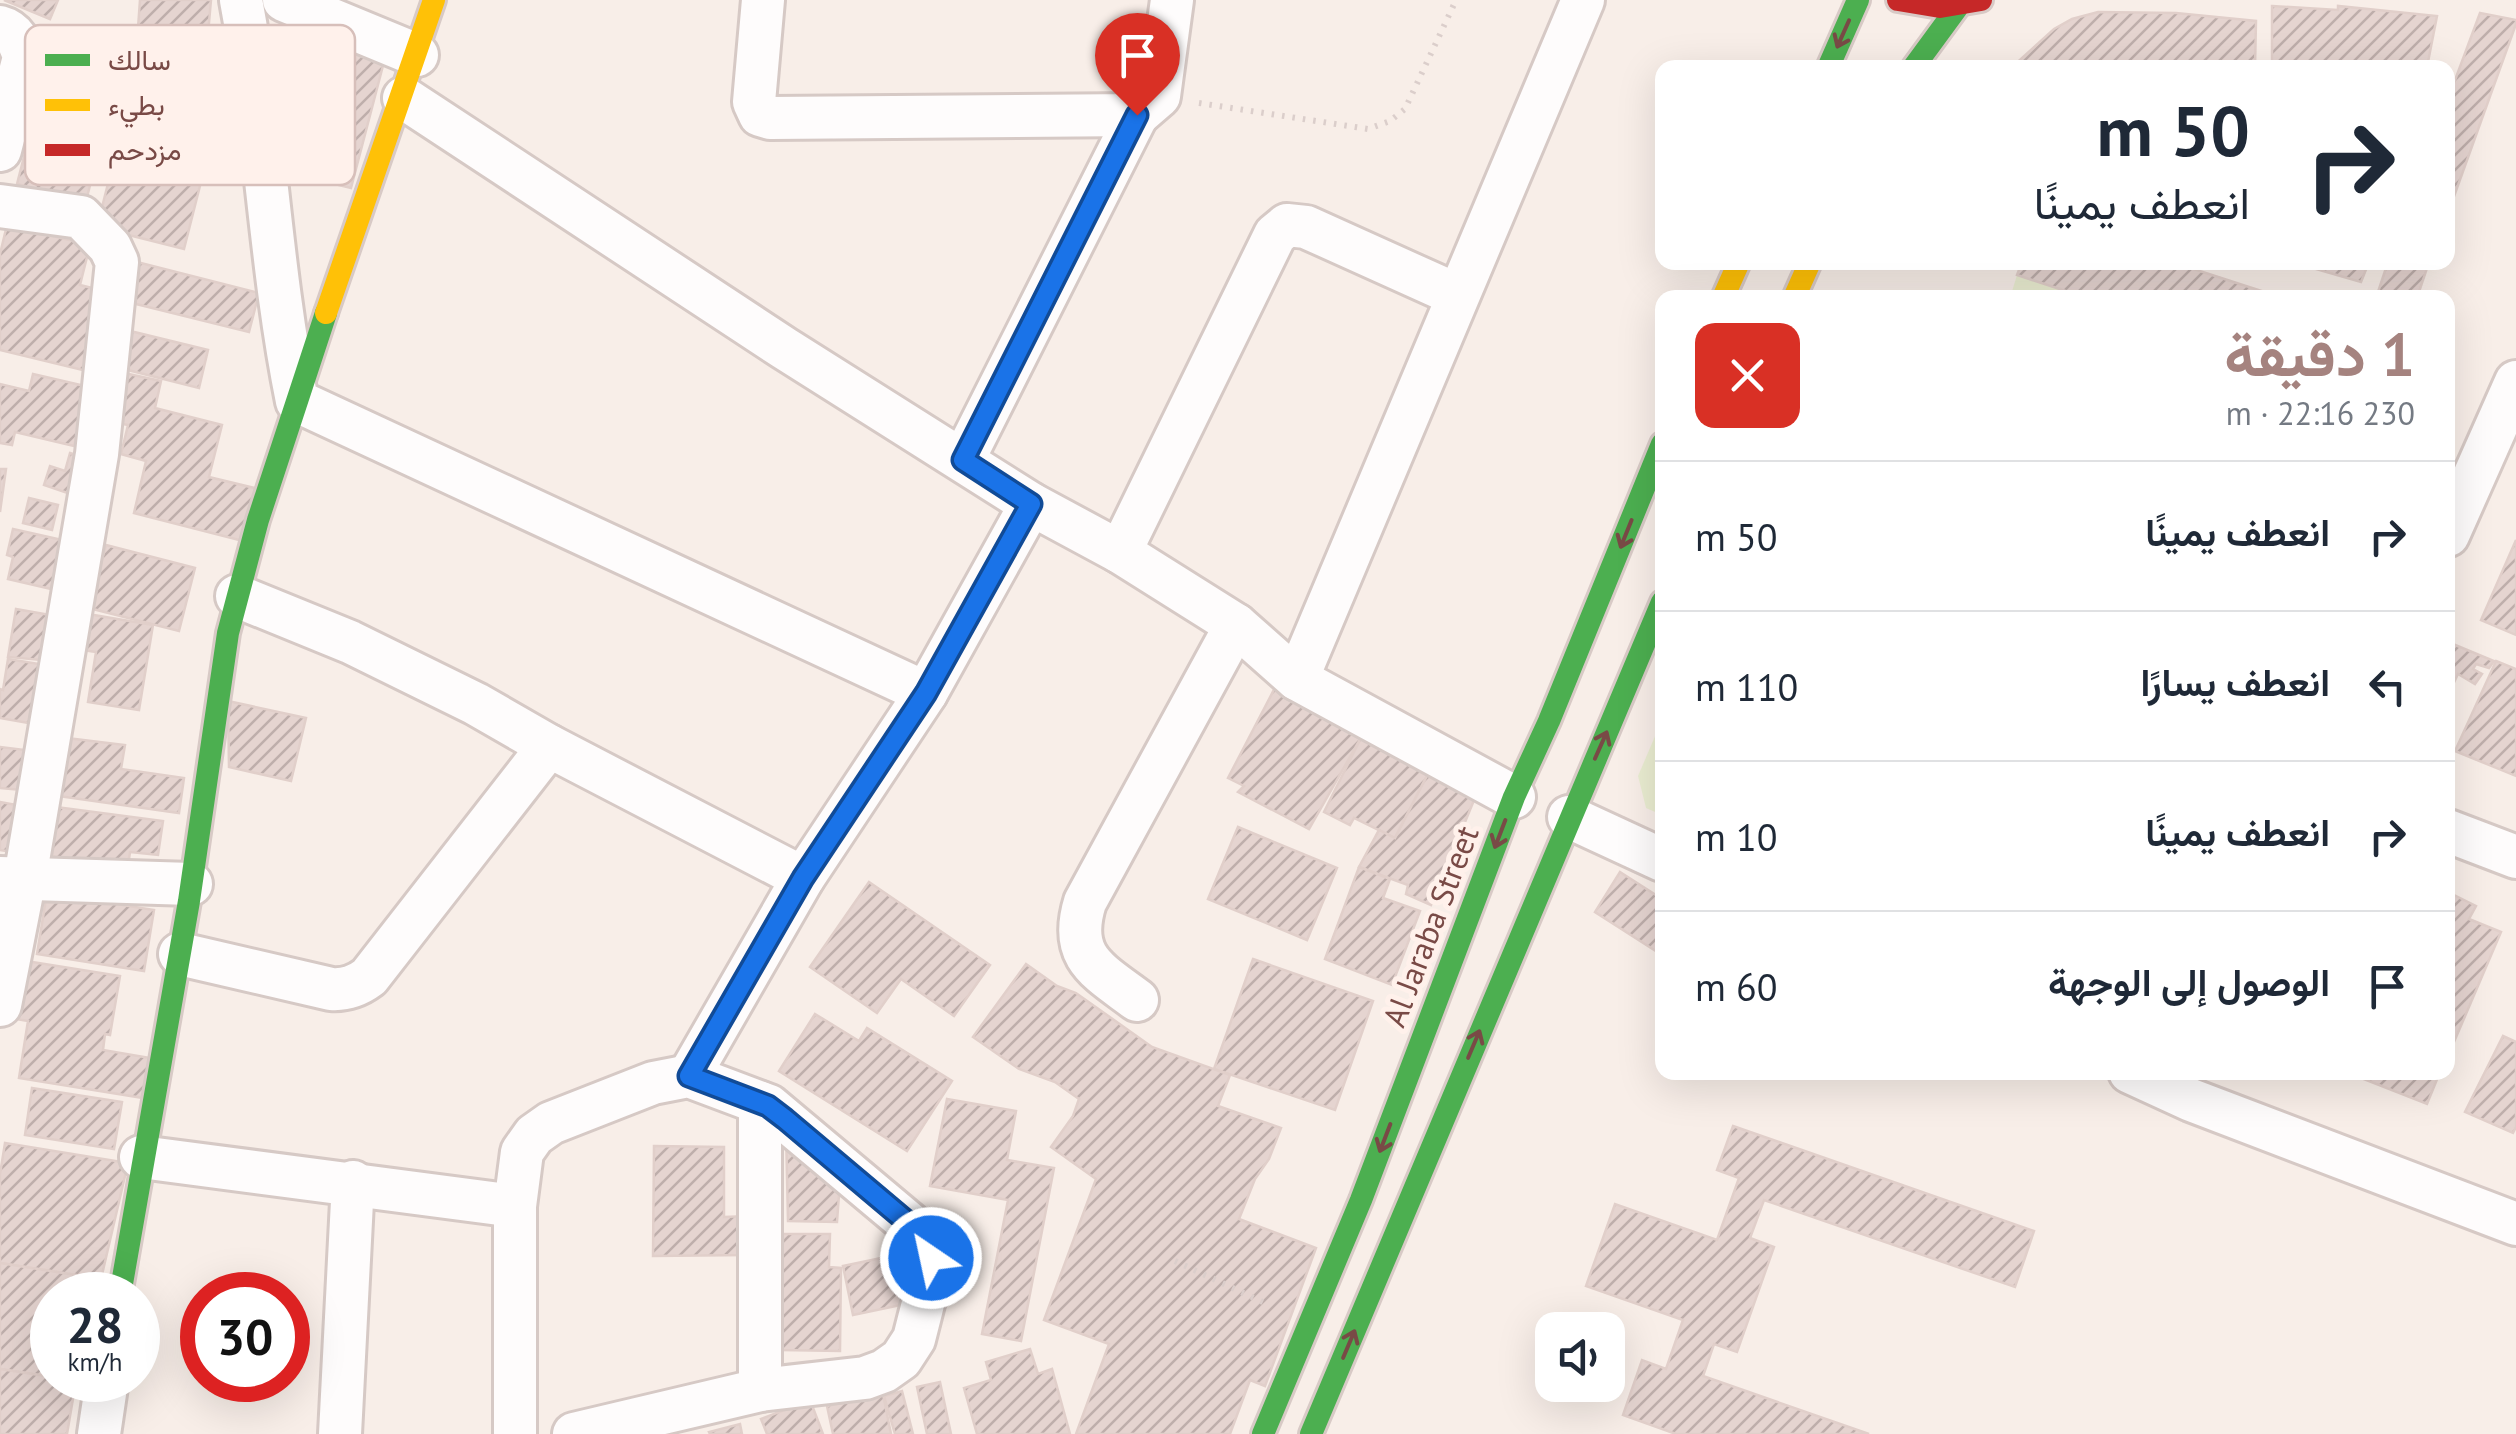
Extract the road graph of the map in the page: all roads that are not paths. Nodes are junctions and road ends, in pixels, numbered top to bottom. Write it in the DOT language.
graph roads {
  1 [pos="241,0"];
  2 [pos="284,0"];
  3 [pos="434,0"];
  4 [pos="763,0"];
  5 [pos="1172,0"];
  6 [pos="1583,0"];
  7 [pos="1858,0"];
  8 [pos="1898,0"];
  9 [pos="1982,0"];
  10 [pos="1957,8"];
  11 [pos="245,25"];
  12 [pos="344,25"];
  13 [pos="0,26"];
  14 [pos="355,29"];
  15 [pos="417,55"];
  16 [pos="1832,60"];
  17 [pos="1919,60"];
  18 [pos="404,98"];
  19 [pos="1148,106"];
  20 [pos="0,150"];
  21 [pos="267,185"];
  22 [pos="0,206"];
  23 [pos="1456,296"];
  24 [pos="2516,382"];
  25 [pos="297,400"];
  26 [pos="963,460"];
  27 [pos="1655,461"];
  28 [pos="2498,469"];
  29 [pos="1031,504"];
  30 [pos="2455,525"];
  31 [pos="1120,552"];
  32 [pos="237,596"];
  33 [pos="1655,618"];
  34 [pos="1236,624"];
  35 [pos="1297,679"];
  36 [pos="926,693"];
  37 [pos="549,746"];
  38 [pos="1514,797"];
  39 [pos="1569,817"];
  40 [pos="2455,834"];
  41 [pos="1655,857"];
  42 [pos="2516,858"];
  43 [pos="13,878"];
  44 [pos="803,878"];
  45 [pos="192,884"];
  46 [pos="180,954"];
  47 [pos="1137,1000"];
  48 [pos="0,1004"];
  49 [pos="689,1076"];
  50 [pos="2168,1080"];
  51 [pos="2197,1086"];
  52 [pos="760,1103"];
  53 [pos="141,1158"];
  54 [pos="353,1182"];
  55 [pos="1361,1200"];
  56 [pos="516,1206"];
  57 [pos="1403,1215"];
  58 [pos="2516,1224"];
  59 [pos="124,1272"];
  60 [pos="760,1390"];
  61 [pos="104,1402"];
  62 [pos="99,1434"];
  63 [pos="340,1434"];
  64 [pos="516,1434"];
  65 [pos="574,1434"];
  66 [pos="1263,1434"];
  67 [pos="1312,1434"];
  1 -- 11 [label="street"];
  2 -- 12 [label="street"];
  3 -- 15 [label="main road"];
  4 -- 19 [label="street"];
  5 -- 19 [label="street"];
  6 -- 23 [label="street"];
  7 -- 16 [label="main road, one-way"];
  8 -- 10 [label="main road"];
  9 -- 10 [label="main road"];
  10 -- 17 [label="main road"];
  13 -- 20 [label="street"];
  14 -- 15 [label="street"];
  15 -- 18 [label="main road"];
  18 -- 25 [label="main road"];
  18 -- 26 [label="street"];
  19 -- 26 [label="street"];
  21 -- 25 [label="street"];
  22 -- 43 [label="street"];
  23 -- 31 [label="street"];
  23 -- 35 [label="street"];
  24 -- 28 [label="street"];
  25 -- 32 [label="main road"];
  25 -- 36 [label="street"];
  26 -- 29 [label="street"];
  27 -- 38 [label="main road, Al Jaraba Street, one-way"];
  28 -- 30 [label="street"];
  29 -- 31 [label="street"];
  29 -- 36 [label="street"];
  31 -- 34 [label="street"];
  32 -- 37 [label="street"];
  32 -- 45 [label="main road"];
  39 -- 33 [label="main road, one-way"];
  34 -- 35 [label="street"];
  34 -- 47 [label="street"];
  35 -- 38 [label="street"];
  36 -- 44 [label="street"];
  37 -- 44 [label="street"];
  37 -- 46 [label="street"];
  38 -- 55 [label="main road, Al Jaraba Street, one-way"];
  39 -- 41 [label="street"];
  57 -- 39 [label="main road, one-way"];
  40 -- 42 [label="street"];
  43 -- 45 [label="street"];
  43 -- 48 [label="street"];
  44 -- 49 [label="street"];
  45 -- 46 [label="main road"];
  46 -- 53 [label="main road"];
  49 -- 52 [label="street"];
  49 -- 56 [label="street"];
  50 -- 51 [label="street"];
  51 -- 58 [label="street"];
  52 -- 60 [label="street"];
  52 -- 60 [label="street"];
  53 -- 54 [label="street"];
  53 -- 59 [label="main road"];
  54 -- 56 [label="street"];
  54 -- 63 [label="street"];
  55 -- 57 [label="main road"];
  55 -- 66 [label="main road, Al Jaraba Street"];
  56 -- 64 [label="street"];
  67 -- 57 [label="main road, one-way"];
  60 -- 65 [label="street"];
  61 -- 62 [label="street"];
}
